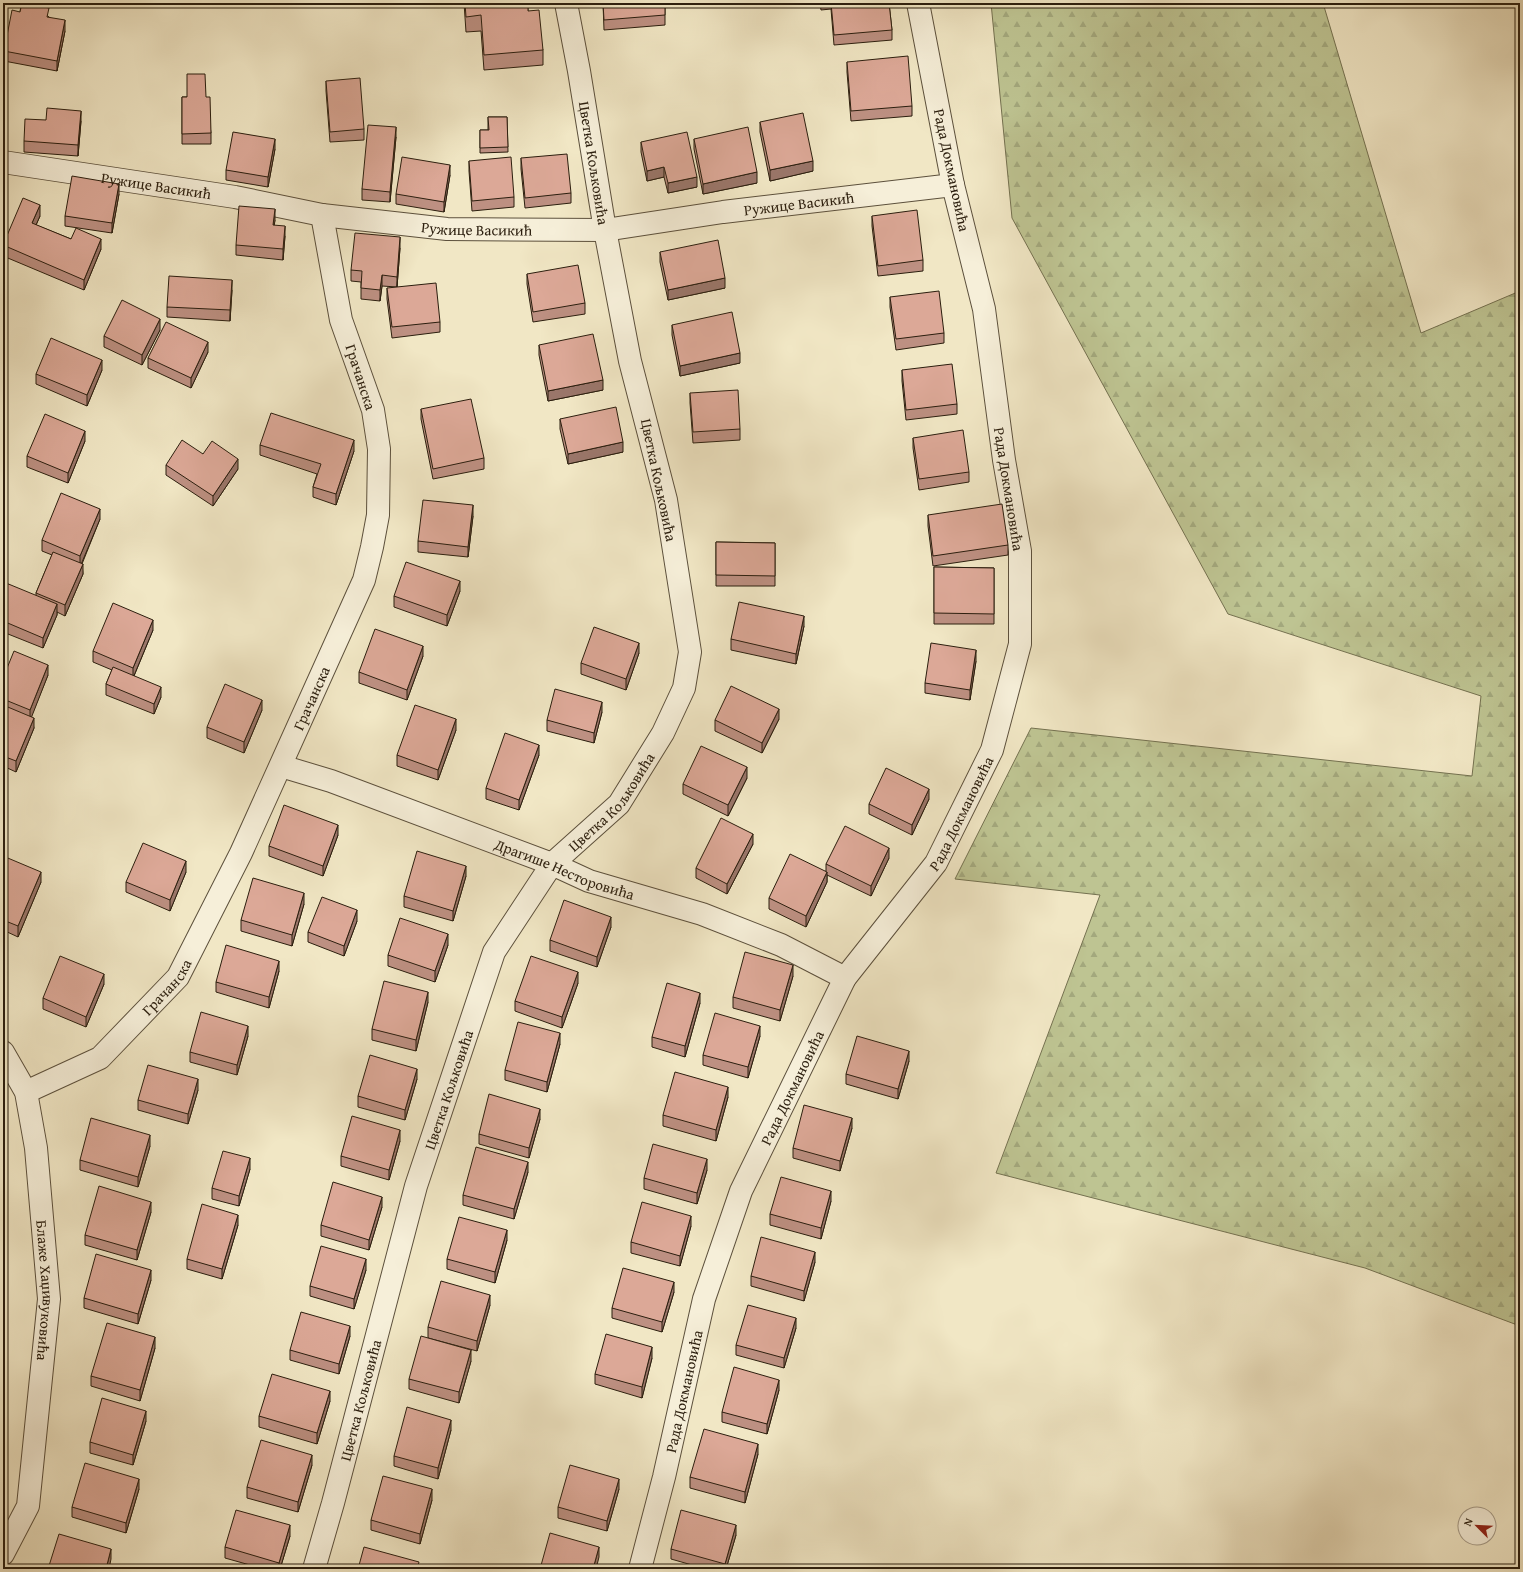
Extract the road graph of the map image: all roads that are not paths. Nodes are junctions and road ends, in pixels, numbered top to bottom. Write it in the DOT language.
graph roads {
  1 [pos="566,3"];
  2 [pos="918,3"];
  3 [pos="3,162"];
  4 [pos="953,186"];
  5 [pos="322,215"];
  6 [pos="605,230"];
  7 [pos="281,766"];
  8 [pos="552,864"];
  9 [pos="845,978"];
  10 [pos="3,1052"];
  11 [pos="26,1092"];
  12 [pos="3,1554"];
  13 [pos="314,1569"];
  14 [pos="640,1569"];
  1 -- 6 [label="street, Цветка Кољковића"];
  2 -- 4 [label="street, Рада Докмановића"];
  3 -- 5 [label="street, Ружице Васикић"];
  4 -- 6 [label="street, Ружице Васикић"];
  4 -- 9 [label="street, Рада Докмановића"];
  5 -- 6 [label="street, Ружице Васикић"];
  5 -- 7 [label="street, Грачанска"];
  6 -- 8 [label="street, Цветка Кољковића"];
  7 -- 8 [label="street, Драгише Несторовића"];
  7 -- 11 [label="street, Грачанска"];
  8 -- 9 [label="street, Драгише Несторовића"];
  8 -- 13 [label="street, Цветка Кољковића"];
  9 -- 14 [label="street, Рада Докмановића"];
  10 -- 11 [label="street, Блаже Хаџивуковића"];
  11 -- 12 [label="street, Блаже Хаџивуковића"];
}
